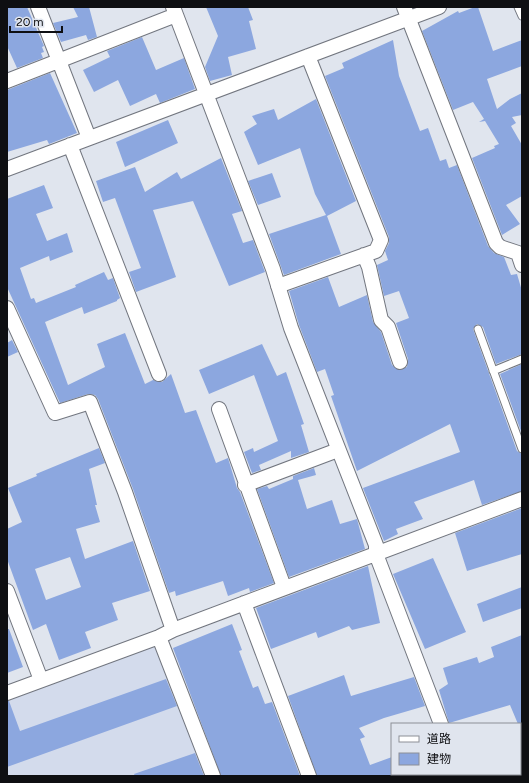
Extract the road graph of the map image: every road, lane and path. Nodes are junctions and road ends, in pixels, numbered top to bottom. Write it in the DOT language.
graph roads {
  1 [pos="38,7"];
  2 [pos="438,7"];
  3 [pos="518,7"];
  4 [pos="174,11"];
  5 [pos="406,13"];
  6 [pos="522,16"];
  7 [pos="308,56"];
  8 [pos="59,61"];
  9 [pos="7,81"];
  10 [pos="206,94"];
  11 [pos="89,138"];
  12 [pos="70,145"];
  13 [pos="7,168"];
  14 [pos="364,255"];
  15 [pos="522,265"];
  16 [pos="278,286"];
  17 [pos="7,308"];
  18 [pos="478,329"];
  19 [pos="522,359"];
  20 [pos="400,362"];
  21 [pos="493,371"];
  22 [pos="159,374"];
  23 [pos="218,409"];
  24 [pos="522,449"];
  25 [pos="338,450"];
  26 [pos="245,484"];
  27 [pos="522,498"];
  28 [pos="376,554"];
  29 [pos="284,586"];
  30 [pos="7,591"];
  31 [pos="244,603"];
  32 [pos="173,630"];
  33 [pos="159,637"];
  34 [pos="41,680"];
  35 [pos="7,693"];
  36 [pos="441,723"];
  37 [pos="213,776"];
  38 [pos="309,776"];
  1 -- 8 [label="street"];
  2 -- 5 [label="street"];
  3 -- 6 [label="lane"];
  4 -- 8 [label="street"];
  4 -- 10 [label="street"];
  5 -- 7 [label="street"];
  5 -- 15 [label="street"];
  7 -- 10 [label="street"];
  7 -- 14 [label="street"];
  8 -- 9 [label="street"];
  8 -- 11 [label="street"];
  10 -- 11 [label="street"];
  10 -- 16 [label="street"];
  11 -- 12 [label="street"];
  12 -- 13 [label="street"];
  12 -- 22 [label="street"];
  14 -- 16 [label="street"];
  14 -- 20 [label="street"];
  16 -- 25 [label="street"];
  17 -- 32 [label="street"];
  18 -- 21 [label="lane"];
  19 -- 21 [label="lane"];
  21 -- 24 [label="lane"];
  23 -- 26 [label="street"];
  25 -- 26 [label="street"];
  25 -- 28 [label="street"];
  26 -- 29 [label="street"];
  27 -- 28 [label="street"];
  28 -- 29 [label="street"];
  28 -- 36 [label="street"];
  29 -- 31 [label="street"];
  30 -- 34 [label="street"];
  31 -- 32 [label="street"];
  31 -- 38 [label="street"];
  32 -- 33 [label="street"];
  33 -- 34 [label="street"];
  33 -- 37 [label="street"];
  34 -- 35 [label="street"];
}
